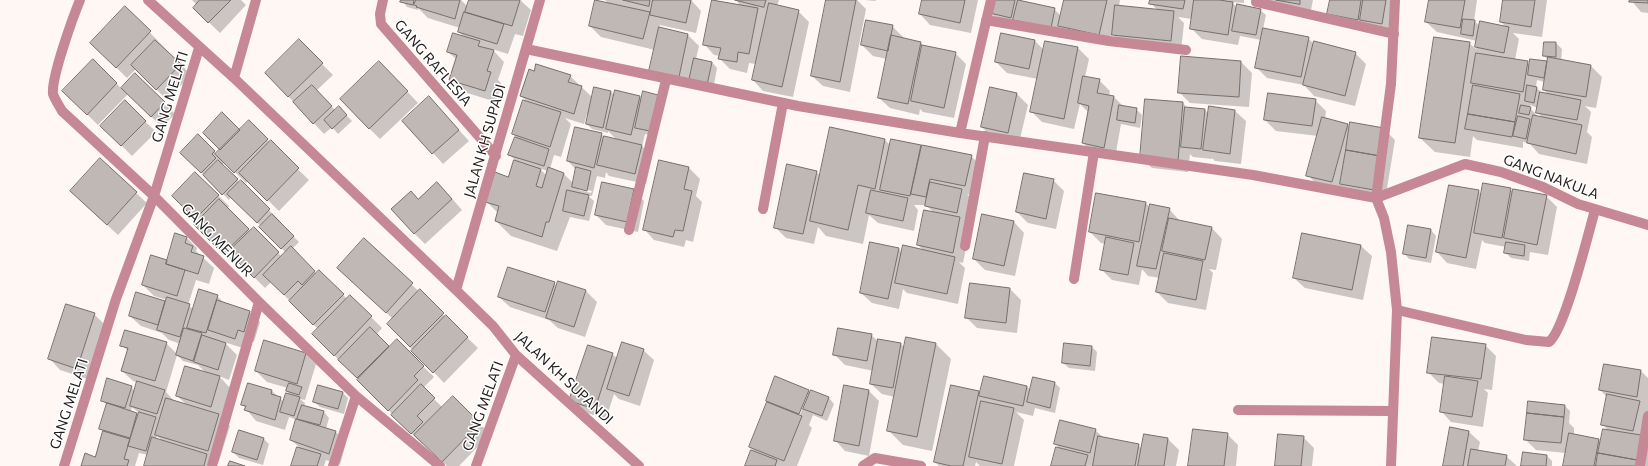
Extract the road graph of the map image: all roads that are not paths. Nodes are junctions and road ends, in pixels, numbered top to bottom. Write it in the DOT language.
graph roads {
  1 [pos="80,0"];
  2 [pos="148,0"];
  3 [pos="256,0"];
  4 [pos="540,0"];
  5 [pos="991,0"];
  6 [pos="1395,0"];
  7 [pos="381,1"];
  8 [pos="1256,2"];
  9 [pos="986,20"];
  10 [pos="1394,34"];
  11 [pos="200,48"];
  12 [pos="526,49"];
  13 [pos="1186,50"];
  14 [pos="234,78"];
  15 [pos="666,80"];
  16 [pos="783,103"];
  17 [pos="960,133"];
  18 [pos="985,136"];
  19 [pos="1094,152"];
  20 [pos="496,156"];
  21 [pos="154,196"];
  22 [pos="1376,198"];
  23 [pos="763,209"];
  24 [pos="1595,210"];
  25 [pos="1648,225"];
  26 [pos="629,230"];
  27 [pos="964,246"];
  28 [pos="1074,279"];
  29 [pos="456,290"];
  30 [pos="259,302"];
  31 [pos="1397,310"];
  32 [pos="516,355"];
  33 [pos="356,396"];
  34 [pos="1238,410"];
  35 [pos="1393,411"];
  36 [pos="1648,416"];
  37 [pos="64,466"];
  38 [pos="212,466"];
  39 [pos="333,466"];
  40 [pos="440,466"];
  41 [pos="476,466"];
  42 [pos="639,466"];
  43 [pos="863,466"];
  44 [pos="921,466"];
  45 [pos="1391,466"];
  46 [pos="1640,466"];
  1 -- 21 [label="street, GANG MENUR"];
  2 -- 11 [label="street"];
  3 -- 14 [label="street"];
  4 -- 12 [label="street, JALAN KH SUPADI"];
  5 -- 9 [label="street"];
  6 -- 10 [label="street"];
  7 -- 20 [label="street, GANG RAFLESIA"];
  8 -- 10 [label="street"];
  9 -- 13 [label="street"];
  9 -- 17 [label="street"];
  10 -- 22 [label="street"];
  11 -- 14 [label="street, GANG MELATI"];
  11 -- 21 [label="street, GANG MELATI"];
  12 -- 15 [label="street"];
  12 -- 20 [label="street, JALAN KH SUPADI"];
  14 -- 29 [label="street, GANG MELATI"];
  15 -- 16 [label="street"];
  15 -- 26 [label="street"];
  16 -- 17 [label="street"];
  16 -- 23 [label="street"];
  17 -- 18 [label="street"];
  18 -- 19 [label="street"];
  18 -- 27 [label="street"];
  19 -- 22 [label="street"];
  19 -- 28 [label="street"];
  20 -- 29 [label="street, JALAN KH SUPADI"];
  21 -- 30 [label="street, GANG MENUR"];
  21 -- 37 [label="street, GANG MELATI"];
  22 -- 24 [label="street, GANG NAKULA"];
  22 -- 31 [label="street"];
  24 -- 25 [label="street, GANG NAKULA"];
  24 -- 31 [label="street"];
  29 -- 32 [label="street, JALAN KH SUPANDI"];
  30 -- 33 [label="street, GANG MENUR"];
  30 -- 38 [label="street"];
  31 -- 35 [label="street"];
  32 -- 41 [label="street, GANG MELATI"];
  32 -- 42 [label="street, JALAN KH SUPANDI"];
  33 -- 39 [label="street"];
  33 -- 40 [label="street, GANG MENUR"];
  34 -- 35 [label="street"];
  35 -- 45 [label="street"];
  36 -- 46 [label="street"];
  43 -- 44 [label="street"];
}
